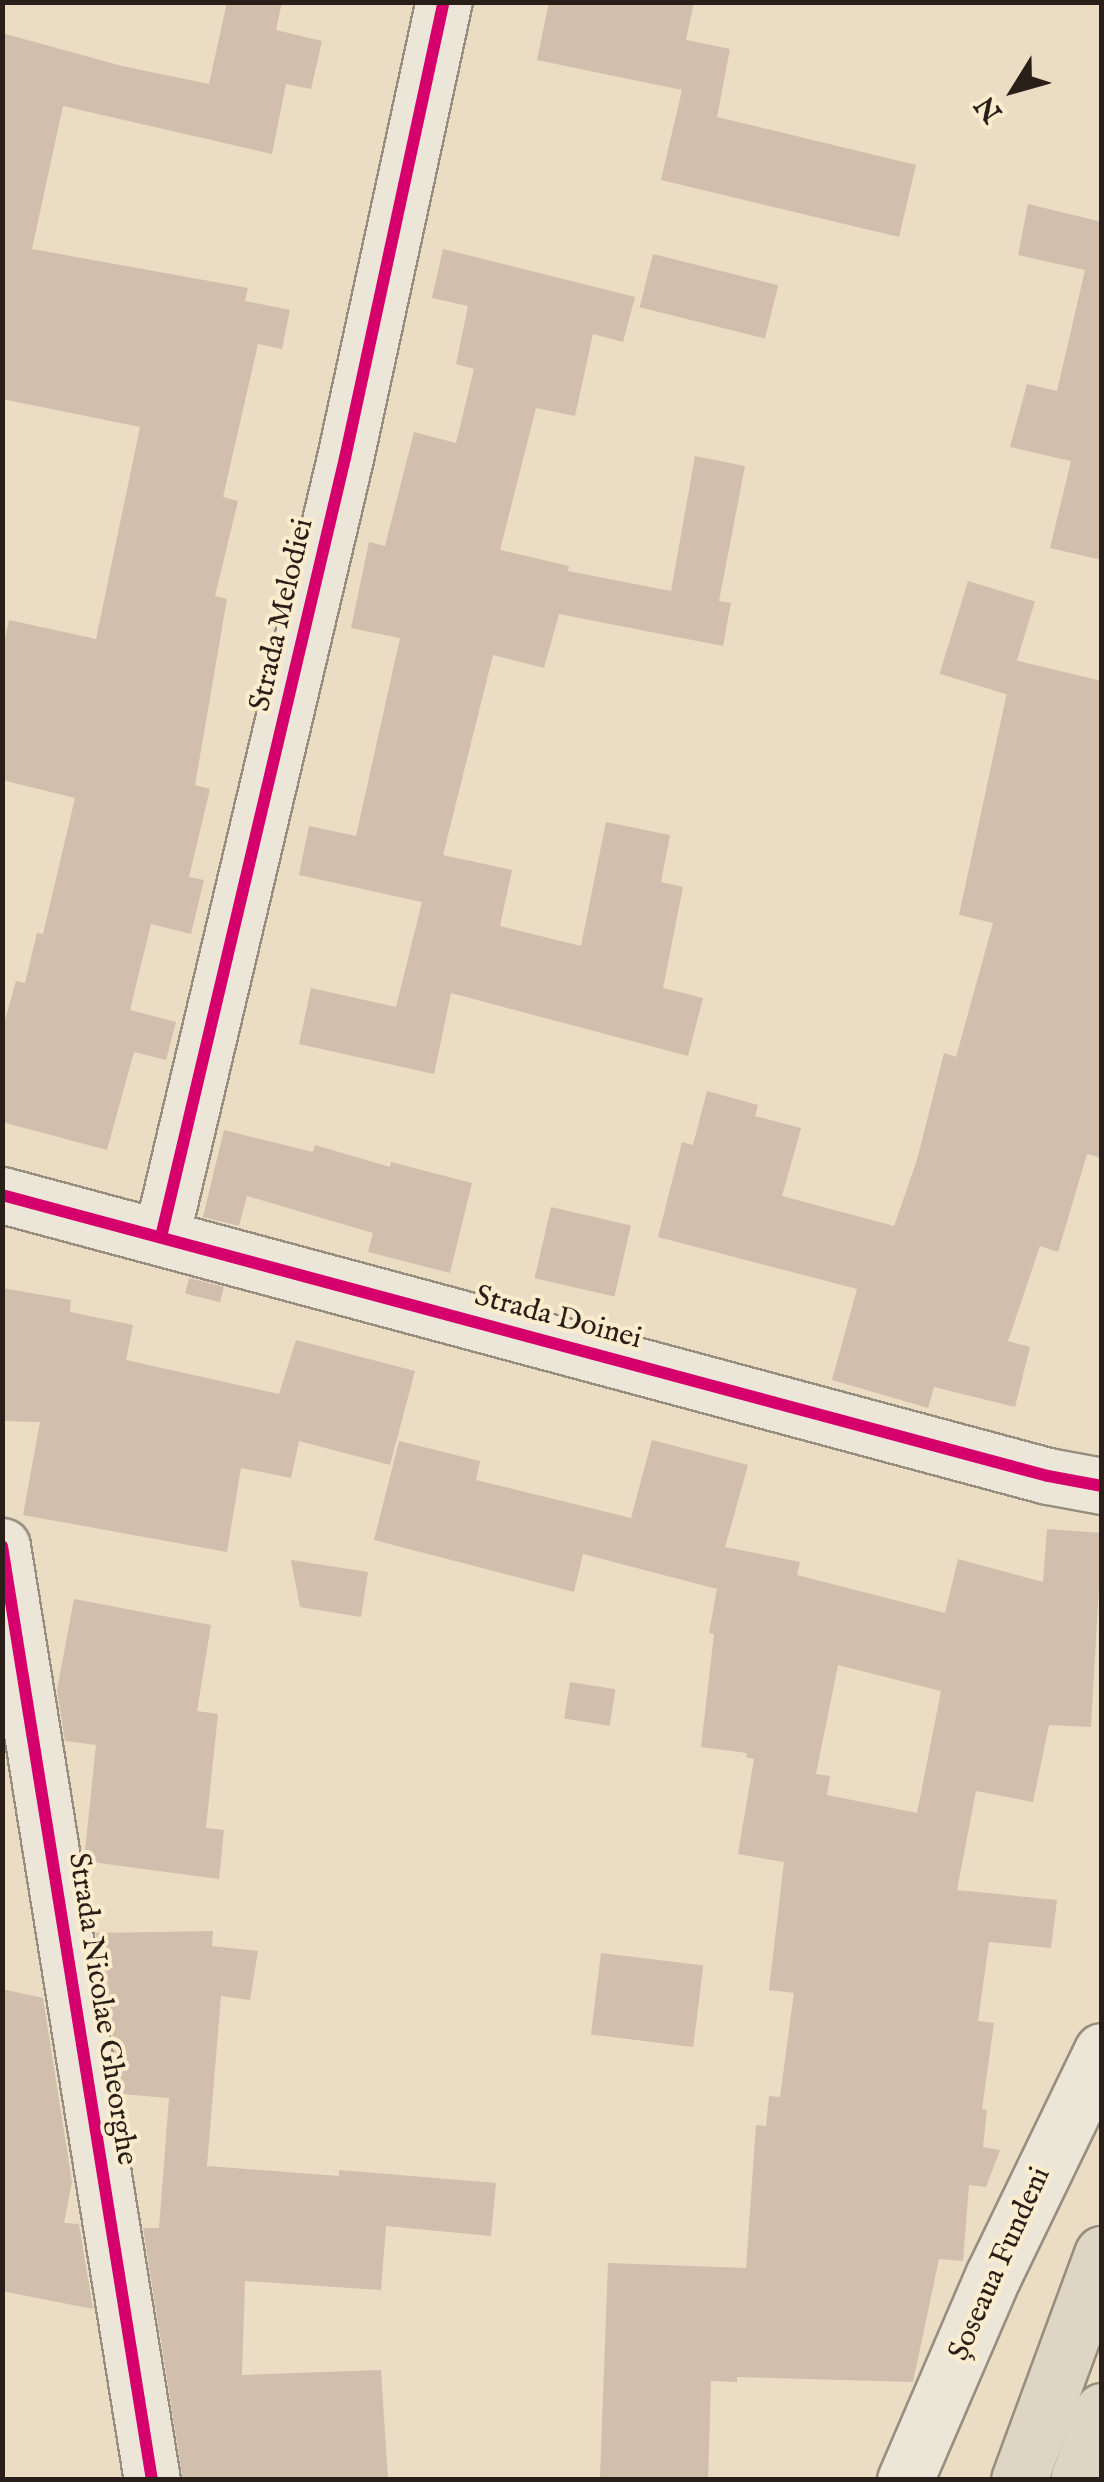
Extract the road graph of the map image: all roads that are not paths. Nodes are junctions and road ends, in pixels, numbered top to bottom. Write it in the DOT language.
graph roads {
  1 [pos="444,2"];
  2 [pos="2,1195"];
  3 [pos="161,1237"];
  4 [pos="1102,1486"];
  5 [pos="2,1546"];
  6 [pos="1102,2051"];
  7 [pos="1102,2254"];
  8 [pos="1102,2411"];
  9 [pos="152,2480"];
  10 [pos="905,2480"];
  11 [pos="1019,2480"];
  12 [pos="1078,2480"];
  1 -- 3 [label="street, Strada Melodiei"];
  2 -- 3 [label="street, Strada Doinei"];
  3 -- 4 [label="street, Strada Doinei"];
  5 -- 9 [label="street, Strada Nicolae Gheorghe"];
  6 -- 10 [label="street, Șoseaua Fundeni"];
  7 -- 11 [label="main road"];
  8 -- 12 [label="main road"];
}
